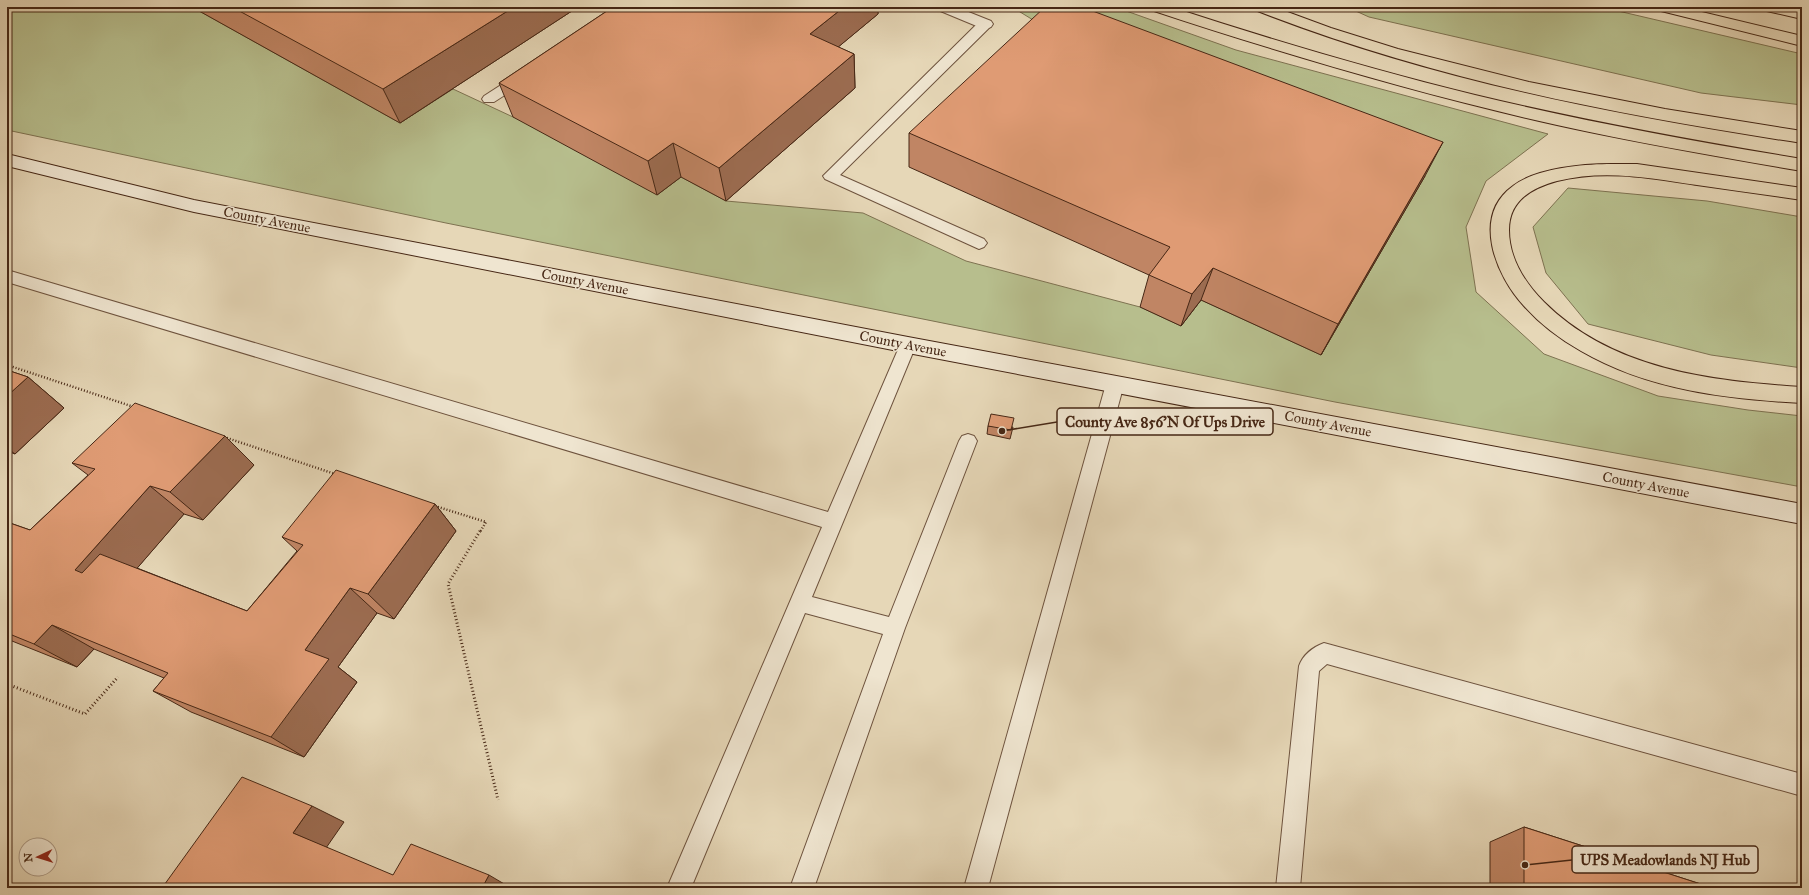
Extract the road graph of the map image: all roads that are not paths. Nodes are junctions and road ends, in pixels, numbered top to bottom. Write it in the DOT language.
graph roads {
  1 [pos="943,7"];
  2 [pos="1156,7"];
  3 [pos="1260,7"];
  4 [pos="1662,7"];
  5 [pos="1768,7"];
  6 [pos="1802,14"];
  7 [pos="985,24"];
  8 [pos="1802,41"];
  9 [pos="535,68"];
  10 [pos="489,99"];
  11 [pos="1802,137"];
  12 [pos="7,160"];
  13 [pos="1802,165"];
  14 [pos="1802,194"];
  15 [pos="979,243"];
  16 [pos="7,276"];
  17 [pos="908,345"];
  18 [pos="1115,384"];
  19 [pos="1802,395"];
  20 [pos="968,441"];
  21 [pos="1802,514"];
  22 [pos="834,522"];
  23 [pos="800,603"];
  24 [pos="896,628"];
  25 [pos="1802,785"];
  26 [pos="679,888"];
  27 [pos="802,888"];
  28 [pos="976,888"];
  29 [pos="1288,888"];
  1 -- 7 [label="main road"];
  2 -- 13 [label="highway"];
  3 -- 11 [label="highway"];
  4 -- 8 [label="highway"];
  5 -- 6 [label="highway"];
  7 -- 15 [label="lane"];
  9 -- 10 [label="lane"];
  12 -- 17 [label="main road, County Avenue"];
  14 -- 19 [label="highway"];
  16 -- 22 [label="lane"];
  17 -- 18 [label="main road, County Avenue"];
  17 -- 22 [label="lane"];
  18 -- 21 [label="main road, County Avenue"];
  18 -- 28 [label="lane"];
  20 -- 24 [label="lane"];
  22 -- 23 [label="lane"];
  23 -- 24 [label="lane"];
  23 -- 26 [label="lane"];
  24 -- 27 [label="lane"];
  25 -- 29 [label="lane"];
}
